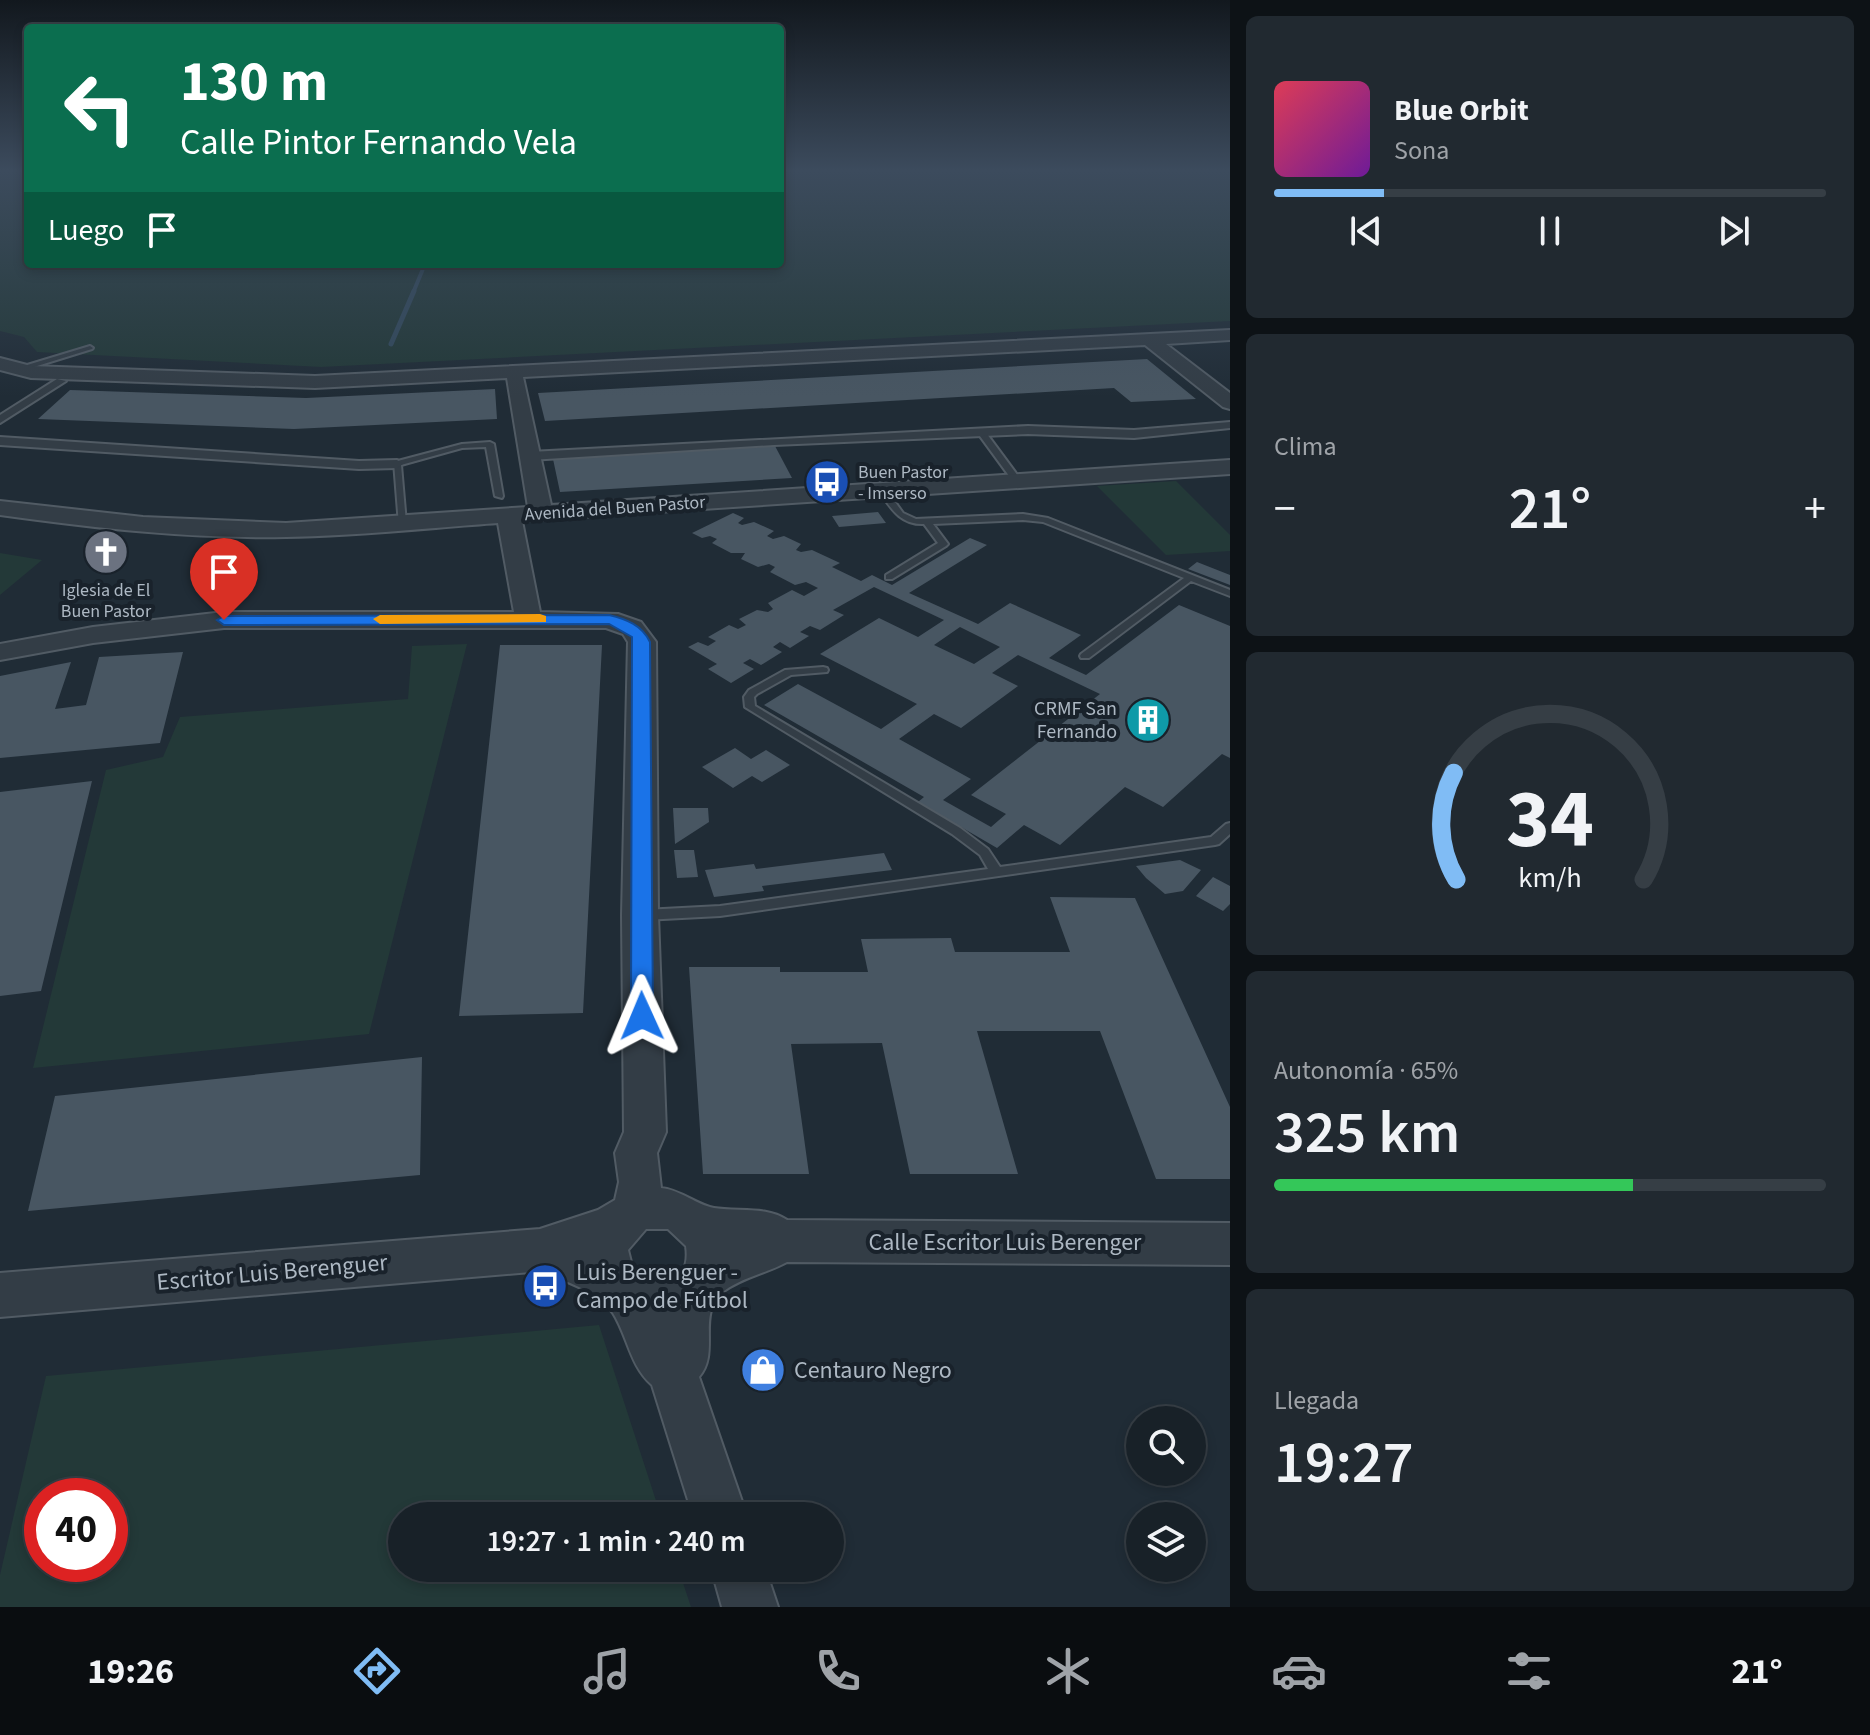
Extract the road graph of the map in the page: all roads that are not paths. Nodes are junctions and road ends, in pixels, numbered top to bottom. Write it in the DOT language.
graph roads {
  1 [pos="1230,335"];
  2 [pos="1154,343"];
  3 [pos="1230,343"];
  4 [pos="90,348"];
  5 [pos="9,367"];
  6 [pos="515,380"];
  7 [pos="0,381"];
  8 [pos="61,381"];
  9 [pos="1230,403"];
  10 [pos="0,420"];
  11 [pos="1230,425"];
  12 [pos="981,432"];
  13 [pos="0,441"];
  14 [pos="530,456"];
  15 [pos="397,464"];
  16 [pos="1230,467"];
  17 [pos="1018,482"];
  18 [pos="882,490"];
  19 [pos="504,506"];
  20 [pos="0,508"];
  21 [pos="541,513"];
  22 [pos="402,523"];
  23 [pos="928,523"];
  24 [pos="889,577"];
  25 [pos="1191,577"];
  26 [pos="1230,593"];
  27 [pos="528,619"];
  28 [pos="0,652"];
  29 [pos="1085,656"];
  30 [pos="823,670"];
  31 [pos="1230,827"];
  32 [pos="997,872"];
  33 [pos="640,915"];
  34 [pos="645,1132"];
  35 [pos="627,1216"];
  36 [pos="692,1221"];
  37 [pos="779,1241"];
  38 [pos="1230,1244"];
  39 [pos="545,1250"];
  40 [pos="703,1283"];
  41 [pos="622,1291"];
  42 [pos="0,1295"];
  43 [pos="672,1370"];
  44 [pos="715,1502"];
  45 [pos="742,1582"];
  46 [pos="750,1607"];
  1 -- 2 [label="street"];
  2 -- 3 [label="street"];
  2 -- 5 [label="street"];
  2 -- 6 [label="street"];
  2 -- 9 [label="street"];
  4 -- 5 [label="lane"];
  6 -- 8 [label="street"];
  6 -- 14 [label="street"];
  7 -- 8 [label="street"];
  8 -- 10 [label="street"];
  11 -- 12 [label="street"];
  12 -- 14 [label="street"];
  12 -- 17 [label="lane"];
  13 -- 15 [label="street"];
  14 -- 21 [label="street"];
  15 -- 19 [label="lane"];
  15 -- 22 [label="lane"];
  16 -- 17 [label="street, Avenida del Buen Pastor"];
  17 -- 18 [label="street, Avenida del Buen Pastor"];
  18 -- 21 [label="street, Avenida del Buen Pastor"];
  18 -- 23 [label="lane"];
  19 -- 21 [label="street, Avenida del Buen Pastor"];
  19 -- 22 [label="street, Avenida del Buen Pastor"];
  19 -- 27 [label="street"];
  20 -- 22 [label="street, Avenida del Buen Pastor"];
  23 -- 24 [label="lane"];
  23 -- 25 [label="lane"];
  25 -- 26 [label="lane"];
  25 -- 29 [label="lane"];
  27 -- 28 [label="street"];
  27 -- 33 [label="street"];
  30 -- 32 [label="lane"];
  31 -- 32 [label="lane"];
  32 -- 33 [label="lane"];
  33 -- 34 [label="street"];
  34 -- 35 [label="street"];
  34 -- 36 [label="street"];
  35 -- 36 [label="street"];
  35 -- 39 [label="street, Escritor Luis Berenguer"];
  35 -- 41 [label="street"];
  36 -- 37 [label="street, Calle Escritor Luis Berenger"];
  36 -- 40 [label="street"];
  37 -- 38 [label="street, Calle Escritor Luis Berenger"];
  37 -- 40 [label="street, Calle Escritor Luis Berenger"];
  39 -- 41 [label="street, Escritor Luis Berenguer"];
  39 -- 42 [label="street, Escritor Luis Berenguer"];
  40 -- 41 [label="street"];
  40 -- 43 [label="street"];
  41 -- 43 [label="street"];
  43 -- 44 [label="street"];
  45 -- 46 [label="street"];
}
